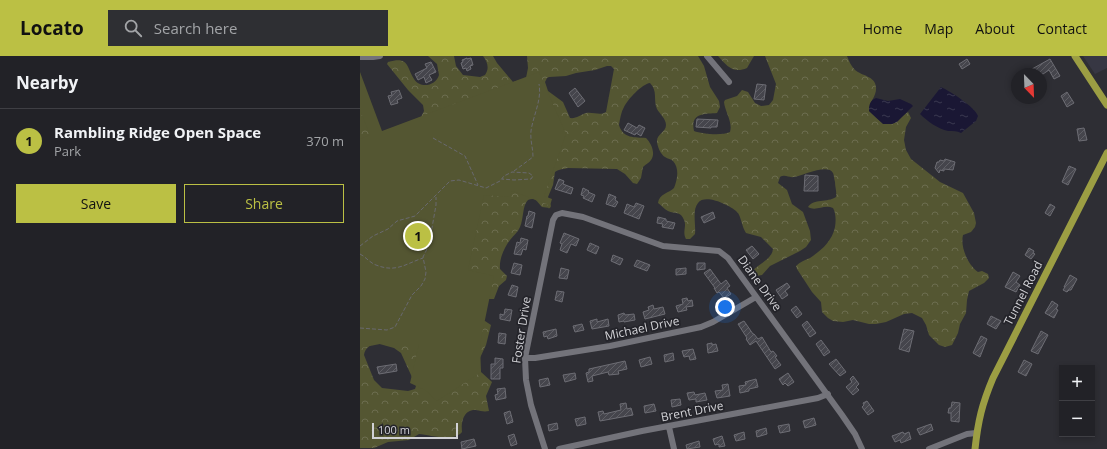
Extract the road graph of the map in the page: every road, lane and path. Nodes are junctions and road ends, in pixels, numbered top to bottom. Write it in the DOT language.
graph roads {
  1 [pos="360,56"];
  2 [pos="380,56"];
  3 [pos="707,56"];
  4 [pos="1075,56"];
  5 [pos="729,82"];
  6 [pos="539,84"];
  7 [pos="1107,105"];
  8 [pos="433,138"];
  9 [pos="1107,153"];
  10 [pos="512,172"];
  11 [pos="502,179"];
  12 [pos="478,185"];
  13 [pos="436,196"];
  14 [pos="556,215"];
  15 [pos="360,246"];
  16 [pos="360,254"];
  17 [pos="423,258"];
  18 [pos="756,297"];
  19 [pos="360,328"];
  20 [pos="525,358"];
  21 [pos="828,394"];
  22 [pos="669,427"];
  23 [pos="976,433"];
  24 [pos="579,447"];
  25 [pos="545,449"];
  26 [pos="559,449"];
  27 [pos="674,449"];
  28 [pos="862,449"];
  29 [pos="929,449"];
  30 [pos="975,449"];
  1 -- 2 [label="street"];
  3 -- 5 [label="street"];
  4 -- 7 [label="main road"];
  6 -- 10 [label="path"];
  8 -- 12 [label="path"];
  9 -- 23 [label="main road, Tunnel Road"];
  10 -- 11 [label="path"];
  10 -- 11 [label="path"];
  11 -- 12 [label="path"];
  12 -- 13 [label="path"];
  13 -- 15 [label="path"];
  13 -- 17 [label="path"];
  14 -- 18 [label="street, Diane Drive"];
  14 -- 20 [label="street, Foster Drive"];
  16 -- 17 [label="path"];
  17 -- 19 [label="path"];
  18 -- 20 [label="street, Michael Drive"];
  18 -- 21 [label="street, Diane Drive"];
  20 -- 25 [label="street, Foster Drive"];
  21 -- 22 [label="street, Brent Drive"];
  21 -- 28 [label="street, Diane Drive"];
  22 -- 24 [label="street, Brent Drive"];
  22 -- 27 [label="street"];
  23 -- 29 [label="street"];
  23 -- 30 [label="main road, Tunnel Road"];
  24 -- 26 [label="street, Brent Drive"];
}
